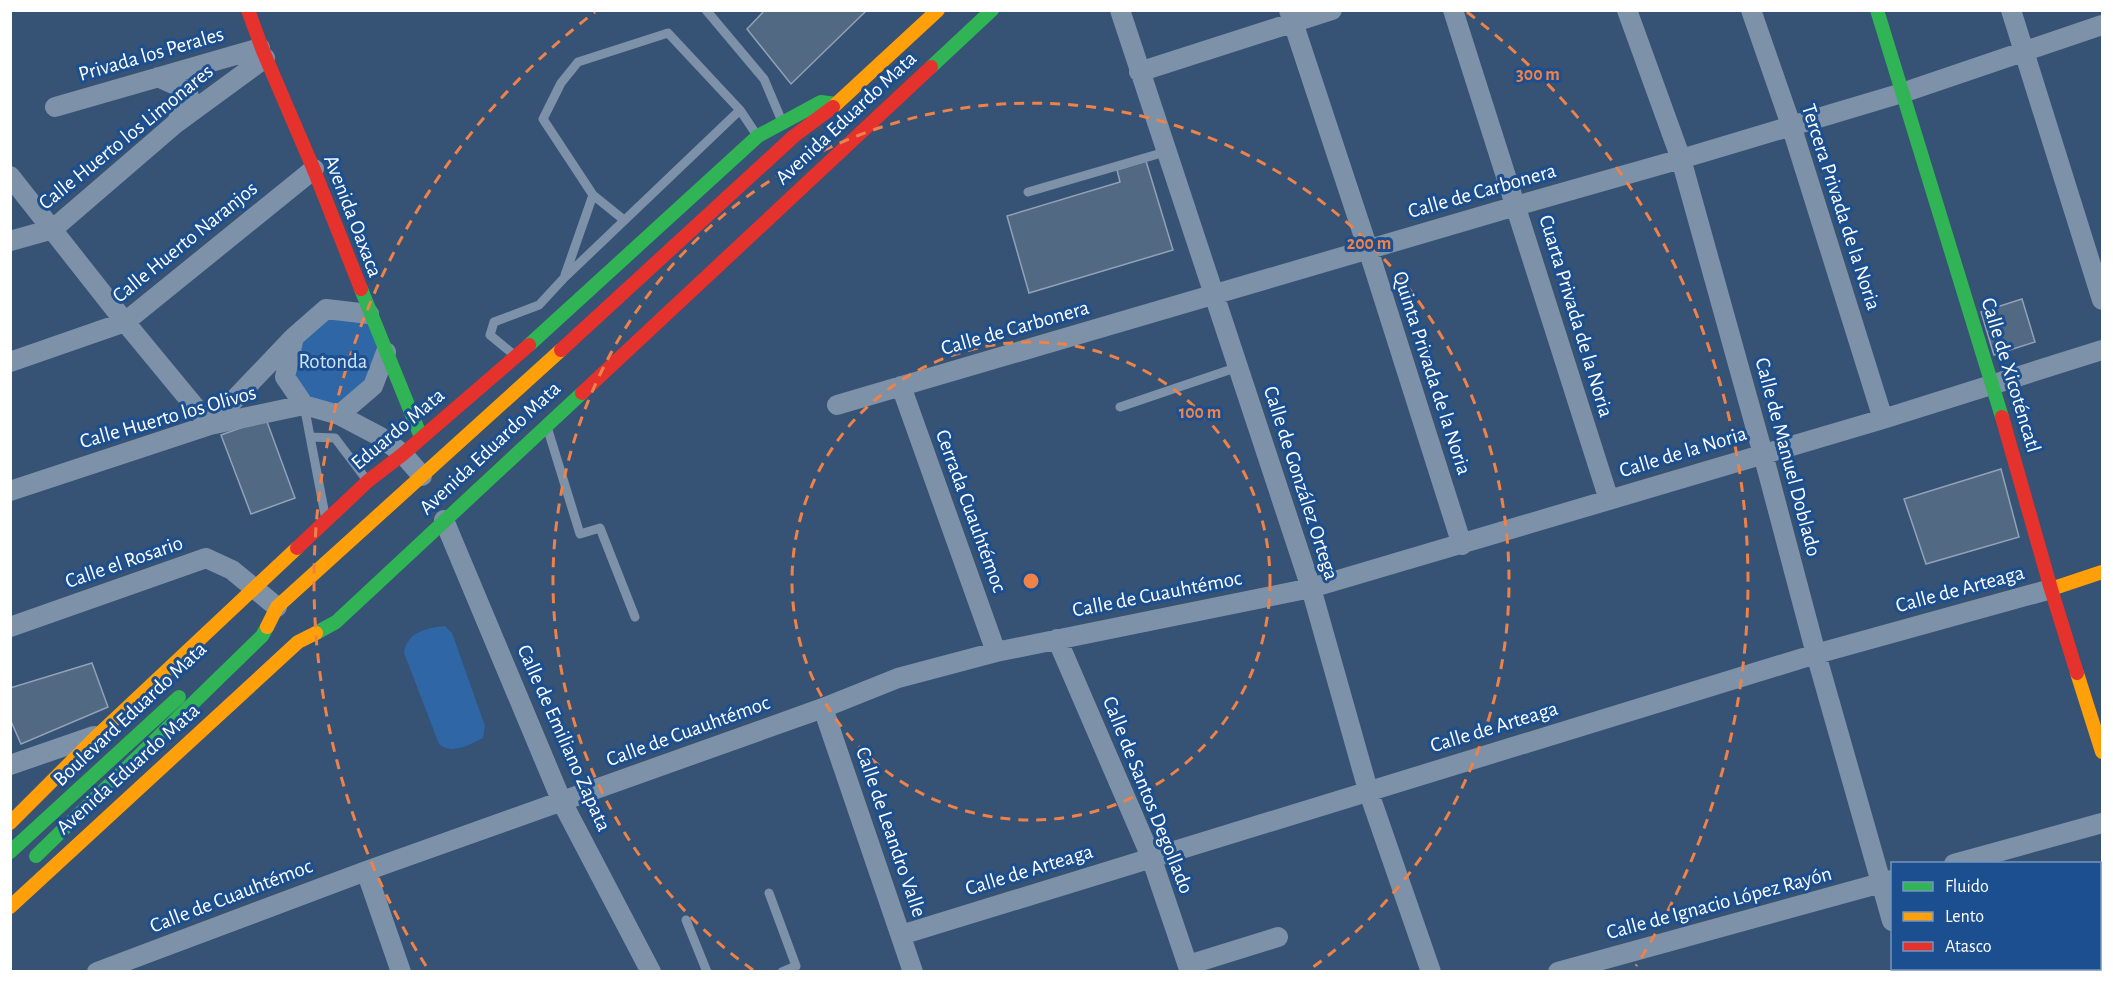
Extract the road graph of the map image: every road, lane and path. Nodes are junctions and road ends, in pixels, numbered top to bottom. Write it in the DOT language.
graph roads {
  1 [pos="248,10"];
  2 [pos="706,10"];
  3 [pos="992,10"];
  4 [pos="1120,10"];
  5 [pos="1332,10"];
  6 [pos="1453,10"];
  7 [pos="1627,10"];
  8 [pos="1751,10"];
  9 [pos="1877,10"];
  10 [pos="2011,10"];
  11 [pos="932,13"];
  12 [pos="1290,17"];
  13 [pos="2103,25"];
  14 [pos="2024,52"];
  15 [pos="263,53"];
  16 [pos="1139,72"];
  17 [pos="158,77"];
  18 [pos="1902,93"];
  19 [pos="837,104"];
  20 [pos="55,107"];
  21 [pos="740,110"];
  22 [pos="782,122"];
  23 [pos="175,124"];
  24 [pos="1791,125"];
  25 [pos="758,135"];
  26 [pos="794,136"];
  27 [pos="1165,152"];
  28 [pos="1681,159"];
  29 [pos="314,169"];
  30 [pos="10,176"];
  31 [pos="1028,192"];
  32 [pos="593,195"];
  33 [pos="1516,206"];
  34 [pos="624,220"];
  35 [pos="53,229"];
  36 [pos="10,241"];
  37 [pos="741,245"];
  38 [pos="1368,249"];
  39 [pos="564,278"];
  40 [pos="1214,295"];
  41 [pos="2103,300"];
  42 [pos="539,305"];
  43 [pos="369,315"];
  44 [pos="554,321"];
  45 [pos="125,322"];
  46 [pos="294,338"];
  47 [pos="2103,350"];
  48 [pos="386,352"];
  49 [pos="516,357"];
  50 [pos="10,362"];
  51 [pos="1238,367"];
  52 [pos="1993,385"];
  53 [pos="901,386"];
  54 [pos="304,405"];
  55 [pos="837,405"];
  56 [pos="1120,407"];
  57 [pos="339,415"];
  58 [pos="1883,419"];
  59 [pos="210,425"];
  60 [pos="546,425"];
  61 [pos="310,437"];
  62 [pos="421,437"];
  63 [pos="403,454"];
  64 [pos="1763,454"];
  65 [pos="422,476"];
  66 [pos="368,481"];
  67 [pos="10,491"];
  68 [pos="1609,500"];
  69 [pos="444,520"];
  70 [pos="326,522"];
  71 [pos="1462,544"];
  72 [pos="2103,572"];
  73 [pos="1311,588"];
  74 [pos="254,589"];
  75 [pos="2051,589"];
  76 [pos="277,607"];
  77 [pos="635,617"];
  78 [pos="336,622"];
  79 [pos="10,627"];
  80 [pos="1057,639"];
  81 [pos="996,652"];
  82 [pos="1816,654"];
  83 [pos="823,708"];
  84 [pos="99,734"];
  85 [pos="2103,752"];
  86 [pos="10,765"];
  87 [pos="1368,790"];
  88 [pos="562,802"];
  89 [pos="10,823"];
  90 [pos="2103,823"];
  91 [pos="10,852"];
  92 [pos="1151,857"];
  93 [pos="1961,862"];
  94 [pos="26,866"];
  95 [pos="366,871"];
  96 [pos="1887,882"];
  97 [pos="769,893"];
  98 [pos="10,907"];
  99 [pos="1891,908"];
  100 [pos="686,920"];
  101 [pos="10,923"];
  102 [pos="901,935"];
  103 [pos="1278,937"];
  104 [pos="1189,968"];
  105 [pos="97,972"];
  106 [pos="401,972"];
  107 [pos="651,972"];
  108 [pos="707,972"];
  109 [pos="782,972"];
  110 [pos="913,972"];
  111 [pos="1431,972"];
  112 [pos="1558,972"];
  1 -- 15 [label="main road, Avenida Oaxaca"];
  2 -- 22 [label="lane"];
  3 -- 37 [label="main road, Avenida Eduardo Mata"];
  4 -- 16 [label="street, Calle de González Ortega"];
  5 -- 12 [label="street"];
  6 -- 33 [label="street, Cuarta Privada de la Noria"];
  7 -- 28 [label="street, Calle de Manuel Doblado"];
  8 -- 24 [label="street, Tercera Privada de la Noria"];
  9 -- 18 [label="main road, Calle de Xicoténcatl"];
  10 -- 14 [label="street"];
  11 -- 19 [label="main road, Avenida Eduardo Mata"];
  12 -- 16 [label="street"];
  12 -- 38 [label="street, Quinta Privada de la Noria"];
  13 -- 14 [label="street, Calle de Carbonera"];
  14 -- 18 [label="street, Calle de Carbonera"];
  14 -- 41 [label="street"];
  15 -- 17 [label="street, Privada los Perales"];
  15 -- 23 [label="street, Calle Huerto los Limonares"];
  15 -- 29 [label="main road, Avenida Oaxaca"];
  16 -- 27 [label="street, Calle de González Ortega"];
  17 -- 20 [label="street, Privada los Perales"];
  17 -- 23 [label="street"];
  18 -- 24 [label="street, Calle de Carbonera"];
  18 -- 52 [label="main road, Calle de Xicoténcatl"];
  19 -- 22 [label="main road, Eduardo Mata"];
  19 -- 26 [label="main road, Avenida Eduardo Mata"];
  21 -- 25 [label="lane"];
  21 -- 32 [label="lane"];
  21 -- 34 [label="lane"];
  22 -- 25 [label="main road, Eduardo Mata"];
  22 -- 26 [label="lane"];
  23 -- 35 [label="street, Calle Huerto los Limonares"];
  24 -- 28 [label="street, Calle de Carbonera"];
  24 -- 58 [label="street, Tercera Privada de la Noria"];
  25 -- 44 [label="main road, Eduardo Mata"];
  26 -- 37 [label="main road"];
  26 -- 65 [label="main road, Avenida Eduardo Mata"];
  27 -- 31 [label="lane"];
  27 -- 40 [label="street, Calle de González Ortega"];
  28 -- 33 [label="street, Calle de Carbonera"];
  28 -- 64 [label="street, Calle de Manuel Doblado"];
  29 -- 43 [label="main road, Avenida Oaxaca"];
  29 -- 45 [label="street, Calle Huerto Naranjos"];
  30 -- 35 [label="street"];
  32 -- 34 [label="lane"];
  32 -- 39 [label="lane"];
  33 -- 38 [label="street, Calle de Carbonera"];
  33 -- 68 [label="street, Cuarta Privada de la Noria"];
  34 -- 39 [label="lane"];
  35 -- 36 [label="street, Calle Huerto los Limonares"];
  35 -- 45 [label="street"];
  37 -- 60 [label="main road, Avenida Eduardo Mata"];
  38 -- 40 [label="street, Calle de Carbonera"];
  38 -- 71 [label="street, Quinta Privada de la Noria"];
  39 -- 42 [label="lane"];
  40 -- 51 [label="street, Calle de González Ortega"];
  40 -- 53 [label="street, Calle de Carbonera"];
  42 -- 44 [label="lane"];
  42 -- 49 [label="lane"];
  43 -- 46 [label="street"];
  43 -- 48 [label="main road, Avenida Oaxaca"];
  44 -- 49 [label="main road, Eduardo Mata"];
  45 -- 50 [label="street, Calle Huerto Naranjos"];
  45 -- 59 [label="street"];
  46 -- 54 [label="street"];
  46 -- 59 [label="street"];
  47 -- 52 [label="street, Calle de la Noria"];
  48 -- 57 [label="street"];
  48 -- 62 [label="main road, Avenida Oaxaca"];
  49 -- 62 [label="main road, Eduardo Mata"];
  51 -- 56 [label="lane"];
  51 -- 73 [label="street, Calle de González Ortega"];
  52 -- 58 [label="street, Calle de la Noria"];
  52 -- 75 [label="main road, Calle de Xicoténcatl"];
  53 -- 55 [label="street, Calle de Carbonera"];
  53 -- 81 [label="street, Cerrada Cuauhtémoc"];
  54 -- 57 [label="street, Calle Huerto los Olivos"];
  54 -- 59 [label="street, Calle Huerto los Olivos"];
  54 -- 61 [label="lane"];
  57 -- 63 [label="street, Calle Huerto los Olivos"];
  58 -- 64 [label="street, Calle de la Noria"];
  59 -- 67 [label="street, Calle Huerto los Olivos"];
  60 -- 69 [label="main road, Avenida Eduardo Mata"];
  60 -- 77 [label="lane"];
  61 -- 66 [label="lane"];
  61 -- 70 [label="lane"];
  62 -- 63 [label="main road, Eduardo Mata"];
  63 -- 65 [label="street, Calle Huerto los Olivos"];
  63 -- 66 [label="main road, Eduardo Mata"];
  64 -- 68 [label="street, Calle de la Noria"];
  64 -- 82 [label="street, Calle de Manuel Doblado"];
  65 -- 76 [label="main road, Avenida Eduardo Mata"];
  66 -- 70 [label="main road, Eduardo Mata"];
  68 -- 71 [label="street, Calle de la Noria"];
  69 -- 78 [label="main road, Avenida Eduardo Mata"];
  69 -- 88 [label="street, Calle de Emiliano Zapata"];
  70 -- 74 [label="main road, Eduardo Mata"];
  71 -- 73 [label="street, Calle de la Noria"];
  72 -- 75 [label="main road, Calle de Arteaga"];
  73 -- 80 [label="street, Calle de Cuauhtémoc"];
  73 -- 87 [label="street, Calle de González Ortega"];
  74 -- 76 [label="street, Calle el Rosario"];
  74 -- 79 [label="street, Calle el Rosario"];
  74 -- 84 [label="main road, Eduardo Mata"];
  75 -- 82 [label="street, Calle de Arteaga"];
  75 -- 85 [label="main road, Calle de Xicoténcatl"];
  76 -- 91 [label="main road, Boulevard Eduardo Mata"];
  76 -- 94 [label="main road, Avenida Eduardo Mata"];
  78 -- 98 [label="main road, Avenida Eduardo Mata"];
  78 -- 101 [label="main road"];
  80 -- 81 [label="street, Calle de Cuauhtémoc"];
  80 -- 92 [label="street, Calle de Santos Degollado"];
  81 -- 83 [label="street, Calle de Cuauhtémoc"];
  82 -- 87 [label="street, Calle de Arteaga"];
  82 -- 96 [label="street, Calle de Manuel Doblado"];
  83 -- 88 [label="street, Calle de Cuauhtémoc"];
  83 -- 102 [label="street, Calle de Leandro Valle"];
  84 -- 86 [label="street"];
  84 -- 89 [label="main road, Eduardo Mata"];
  87 -- 92 [label="street, Calle de Arteaga"];
  87 -- 111 [label="street, Calle de González Ortega"];
  88 -- 95 [label="street, Calle de Cuauhtémoc"];
  88 -- 107 [label="street, Calle de Emiliano Zapata"];
  90 -- 93 [label="street"];
  92 -- 102 [label="street, Calle de Arteaga"];
  92 -- 104 [label="street, Calle de Santos Degollado"];
  95 -- 105 [label="street, Calle de Cuauhtémoc"];
  95 -- 106 [label="street"];
  96 -- 99 [label="street, Calle de Manuel Doblado"];
  96 -- 112 [label="street, Calle de Ignacio López Rayón"];
  97 -- 109 [label="lane"];
  100 -- 108 [label="lane"];
  102 -- 110 [label="street, Calle de Leandro Valle"];
  103 -- 104 [label="street"];
}
